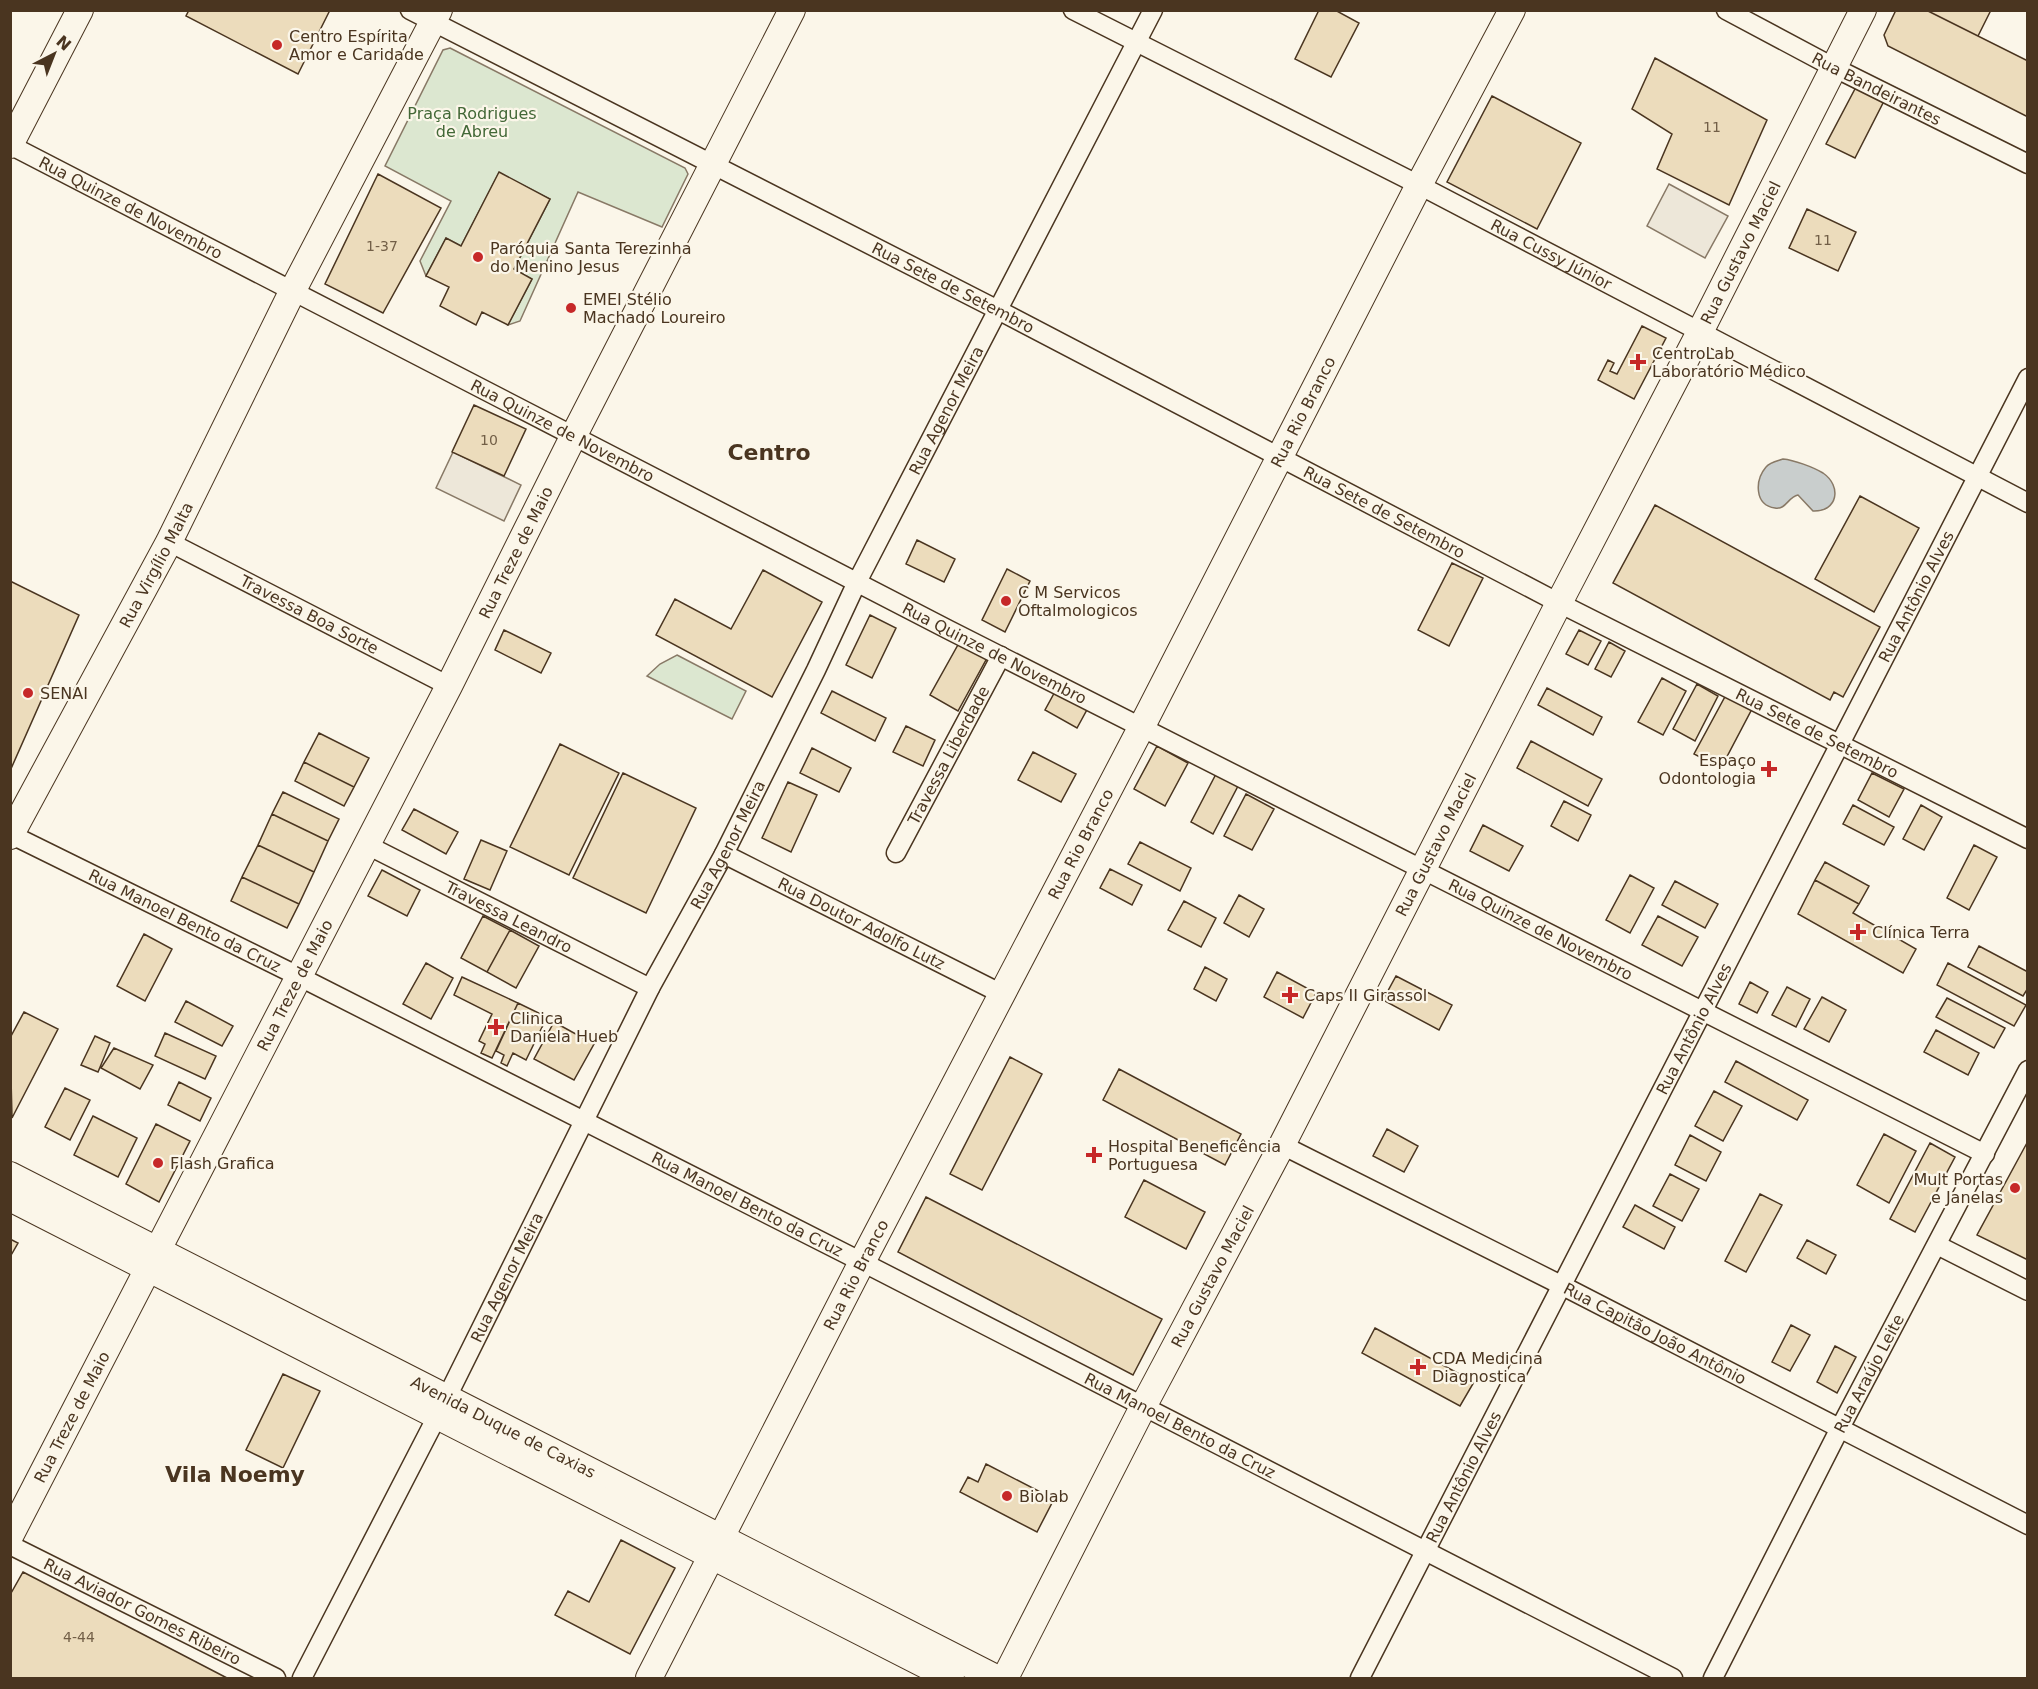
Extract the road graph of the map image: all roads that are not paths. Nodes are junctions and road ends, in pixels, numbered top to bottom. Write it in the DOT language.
graph roads {
  1 [pos="80,10"];
  2 [pos="410,10"];
  3 [pos="792,10"];
  4 [pos="1073,10"];
  5 [pos="1153,10"];
  6 [pos="1512,10"];
  7 [pos="1726,10"];
  8 [pos="1863,10"];
  9 [pos="436,16"];
  10 [pos="1137,43"];
  11 [pos="1833,67"];
  12 [pos="10,145"];
  13 [pos="2028,164"];
  14 [pos="713,165"];
  15 [pos="1419,185"];
  16 [pos="293,290"];
  17 [pos="998,310"];
  18 [pos="1700,332"];
  19 [pos="2028,378"];
  20 [pos="574,435"];
  21 [pos="1280,457"];
  22 [pos="1977,478"];
  23 [pos="2028,503"];
  24 [pos="169,542"];
  25 [pos="857,582"];
  26 [pos="1559,603"];
  27 [pos="1001,656"];
  28 [pos="449,686"];
  29 [pos="1141,728"];
  30 [pos="1839,743"];
  31 [pos="11,835"];
  32 [pos="2028,839"];
  33 [pos="367,845"];
  34 [pos="896,853"];
  35 [pos="724,854"];
  36 [pos="1422,870"];
  37 [pos="298,976"];
  38 [pos="651,988"];
  39 [pos="1002,994"];
  40 [pos="1701,1011"];
  41 [pos="2028,1070"];
  42 [pos="584,1121"];
  43 [pos="1282,1145"];
  44 [pos="1985,1154"];
  45 [pos="10,1175"];
  46 [pos="10,1198"];
  47 [pos="1937,1245"];
  48 [pos="154,1260"];
  49 [pos="862,1262"];
  50 [pos="1562,1285"];
  51 [pos="2028,1291"];
  52 [pos="1144,1405"];
  53 [pos="442,1406"];
  54 [pos="1840,1428"];
  55 [pos="2028,1524"];
  56 [pos="10,1536"];
  57 [pos="10,1545"];
  58 [pos="717,1548"];
  59 [pos="1425,1552"];
  60 [pos="276,1678"];
  61 [pos="302,1678"];
  62 [pos="649,1678"];
  63 [pos="951,1678"];
  64 [pos="996,1678"];
  65 [pos="1005,1678"];
  66 [pos="1360,1678"];
  67 [pos="1673,1678"];
  68 [pos="1713,1678"];
  1 -- 12 [label="street"];
  2 -- 9 [label="street"];
  3 -- 14 [label="street"];
  4 -- 10 [label="street, Rua Cussy Júnior"];
  5 -- 10 [label="street, Rua Agenor Meira"];
  6 -- 15 [label="street, Rua Rio Branco"];
  7 -- 11 [label="street, Rua Bandeirantes"];
  8 -- 11 [label="street, Rua Gustavo Maciel"];
  9 -- 14 [label="street"];
  9 -- 16 [label="street"];
  10 -- 15 [label="street, Rua Cussy Júnior"];
  10 -- 17 [label="street, Rua Agenor Meira"];
  11 -- 13 [label="street, Rua Bandeirantes"];
  11 -- 18 [label="street, Rua Gustavo Maciel"];
  12 -- 16 [label="street, Rua Quinze de Novembro"];
  14 -- 17 [label="street, Rua Sete de Setembro"];
  14 -- 20 [label="street"];
  15 -- 18 [label="street, Rua Cussy Júnior"];
  15 -- 21 [label="street, Rua Rio Branco"];
  16 -- 20 [label="street, Rua Quinze de Novembro"];
  16 -- 24 [label="street, Rua Virgílio Malta"];
  17 -- 21 [label="street, Rua Sete de Setembro"];
  17 -- 25 [label="street, Rua Agenor Meira"];
  18 -- 22 [label="street, Rua Cussy Júnior"];
  18 -- 26 [label="street, Rua Gustavo Maciel"];
  19 -- 22 [label="street, Rua Antônio Alves"];
  20 -- 25 [label="street, Rua Quinze de Novembro"];
  20 -- 28 [label="street, Rua Treze de Maio"];
  21 -- 26 [label="street, Rua Sete de Setembro"];
  21 -- 29 [label="street, Rua Rio Branco"];
  22 -- 23 [label="street, Rua Cussy Júnior"];
  22 -- 30 [label="street, Rua Antônio Alves"];
  24 -- 28 [label="street, Travessa Boa Sorte"];
  24 -- 31 [label="street, Rua Virgílio Malta"];
  25 -- 27 [label="street, Rua Quinze de Novembro"];
  25 -- 35 [label="street, Rua Agenor Meira"];
  26 -- 30 [label="street, Rua Sete de Setembro"];
  26 -- 36 [label="street, Rua Gustavo Maciel"];
  27 -- 29 [label="street, Rua Quinze de Novembro"];
  27 -- 34 [label="street, Travessa Liberdade"];
  28 -- 33 [label="street, Rua Treze de Maio"];
  29 -- 36 [label="street, Rua Quinze de Novembro"];
  29 -- 39 [label="street, Rua Rio Branco"];
  30 -- 32 [label="street, Rua Sete de Setembro"];
  30 -- 40 [label="street, Rua Antônio Alves"];
  31 -- 37 [label="street, Rua Manoel Bento da Cruz"];
  33 -- 37 [label="street, Rua Treze de Maio"];
  33 -- 38 [label="street, Travessa Leandro"];
  35 -- 38 [label="street, Rua Agenor Meira"];
  35 -- 39 [label="street, Rua Doutor Adolfo Lutz"];
  36 -- 40 [label="street, Rua Quinze de Novembro"];
  36 -- 43 [label="street, Rua Gustavo Maciel"];
  37 -- 42 [label="street, Rua Manoel Bento da Cruz"];
  37 -- 48 [label="street, Rua Treze de Maio"];
  38 -- 42 [label="street, Rua Agenor Meira"];
  39 -- 49 [label="street, Rua Rio Branco"];
  40 -- 44 [label="street, Rua Quinze de Novembro"];
  40 -- 50 [label="street, Rua Antônio Alves"];
  41 -- 44 [label="street, Rua Araújo Leite"];
  42 -- 49 [label="street, Rua Manoel Bento da Cruz"];
  42 -- 53 [label="street, Rua Agenor Meira"];
  43 -- 50 [label="street, Rua Capitão João Antônio"];
  43 -- 52 [label="street, Rua Gustavo Maciel"];
  44 -- 47 [label="street, Rua Araújo Leite"];
  45 -- 48 [label="street, Avenida Duque de Caxias"];
  46 -- 48 [label="street, Avenida Duque de Caxias"];
  47 -- 51 [label="street"];
  47 -- 54 [label="street, Rua Araújo Leite"];
  48 -- 53 [label="street, Avenida Duque de Caxias"];
  48 -- 56 [label="street, Rua Treze de Maio"];
  49 -- 52 [label="street, Rua Manoel Bento da Cruz"];
  49 -- 58 [label="street, Rua Rio Branco"];
  50 -- 54 [label="street, Rua Capitão João Antônio"];
  50 -- 59 [label="street, Rua Antônio Alves"];
  52 -- 59 [label="street, Rua Manoel Bento da Cruz"];
  52 -- 65 [label="street, Rua Gustavo Maciel"];
  53 -- 58 [label="street, Avenida Duque de Caxias"];
  53 -- 61 [label="street, Rua Agenor Meira"];
  54 -- 55 [label="street, Rua Capitão João Antônio"];
  54 -- 68 [label="street, Rua Araújo Leite"];
  57 -- 60 [label="street, Rua Aviador Gomes Ribeiro"];
  58 -- 62 [label="street, Rua Rio Branco"];
  58 -- 63 [label="street, Avenida Duque de Caxias"];
  58 -- 64 [label="street, Avenida Duque de Caxias"];
  59 -- 66 [label="street, Rua Antônio Alves"];
  59 -- 67 [label="street, Rua Manoel Bento da Cruz"];
}
